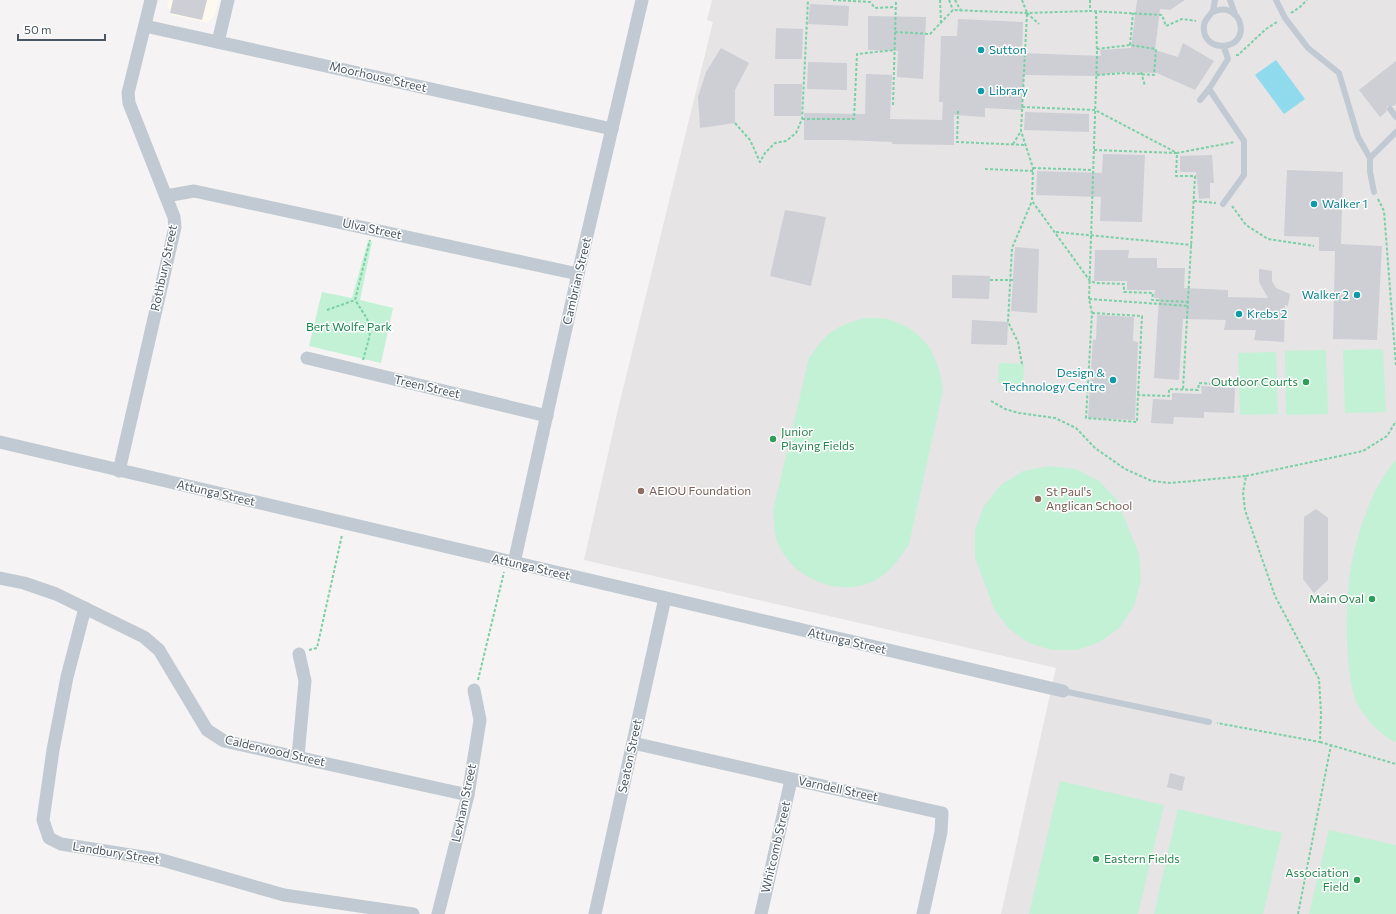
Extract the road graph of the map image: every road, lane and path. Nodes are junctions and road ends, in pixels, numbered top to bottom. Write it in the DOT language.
graph roads {
  1 [pos="151,0"];
  2 [pos="228,0"];
  3 [pos="808,0"];
  4 [pos="833,0"];
  5 [pos="896,0"];
  6 [pos="940,0"];
  7 [pos="949,0"];
  8 [pos="955,0"];
  9 [pos="1022,0"];
  10 [pos="1215,0"];
  11 [pos="1230,0"];
  12 [pos="1276,0"];
  13 [pos="639,1"];
  14 [pos="896,7"];
  15 [pos="953,10"];
  16 [pos="961,11"];
  17 [pos="1090,11"];
  18 [pos="1096,11"];
  19 [pos="1027,12"];
  20 [pos="1213,12"];
  21 [pos="1133,13"];
  22 [pos="1235,14"];
  23 [pos="941,22"];
  24 [pos="1039,24"];
  25 [pos="145,26"];
  26 [pos="895,32"];
  27 [pos="218,42"];
  28 [pos="1130,45"];
  29 [pos="1224,46"];
  30 [pos="1097,49"];
  31 [pos="895,50"];
  32 [pos="1141,73"];
  33 [pos="1097,75"];
  34 [pos="1145,86"];
  35 [pos="1209,89"];
  36 [pos="1200,100"];
  37 [pos="893,105"];
  38 [pos="1022,107"];
  39 [pos="1390,109"];
  40 [pos="1095,110"];
  41 [pos="958,111"];
  42 [pos="1396,117"];
  43 [pos="802,118"];
  44 [pos="735,124"];
  45 [pos="612,129"];
  46 [pos="1021,131"];
  47 [pos="1396,132"];
  48 [pos="1244,141"];
  49 [pos="1012,144"];
  50 [pos="1026,146"];
  51 [pos="1094,150"];
  52 [pos="1177,153"];
  53 [pos="1370,158"];
  54 [pos="985,169"];
  55 [pos="1033,169"];
  56 [pos="1093,170"];
  57 [pos="1374,192"];
  58 [pos="166,196"];
  59 [pos="1032,201"];
  60 [pos="1194,201"];
  61 [pos="1223,204"];
  62 [pos="373,229"];
  63 [pos="1056,232"];
  64 [pos="1091,236"];
  65 [pos="1192,245"];
  66 [pos="1314,246"];
  67 [pos="578,274"];
  68 [pos="990,280"];
  69 [pos="1012,280"];
  70 [pos="1090,281"];
  71 [pos="1089,299"];
  72 [pos="355,300"];
  73 [pos="1189,302"];
  74 [pos="1189,306"];
  75 [pos="327,310"];
  76 [pos="1092,313"];
  77 [pos="307,358"];
  78 [pos="362,362"];
  79 [pos="1022,364"];
  80 [pos="1396,366"];
  81 [pos="1234,385"];
  82 [pos="1183,389"];
  83 [pos="1138,395"];
  84 [pos="991,400"];
  85 [pos="547,416"];
  86 [pos="1396,421"];
  87 [pos="0,442"];
  88 [pos="119,470"];
  89 [pos="1246,476"];
  90 [pos="342,535"];
  91 [pos="509,566"];
  92 [pos="0,578"];
  93 [pos="665,598"];
  94 [pos="85,608"];
  95 [pos="299,654"];
  96 [pos="474,690"];
  97 [pos="1063,691"];
  98 [pos="1209,722"];
  99 [pos="1320,742"];
  100 [pos="633,743"];
  101 [pos="1331,745"];
  102 [pos="298,756"];
  103 [pos="1396,764"];
  104 [pos="791,780"];
  105 [pos="468,795"];
  106 [pos="413,914"];
  107 [pos="438,914"];
  108 [pos="596,914"];
  109 [pos="761,914"];
  110 [pos="923,914"];
  111 [pos="1298,914"];
  1 -- 25 [label="street, Rothbury Street"];
  2 -- 27 [label="street"];
  3 -- 43 [label="path"];
  4 -- 14 [label="path"];
  5 -- 14 [label="path"];
  6 -- 23 [label="path"];
  7 -- 15 [label="path"];
  8 -- 16 [label="path"];
  9 -- 19 [label="path"];
  10 -- 20 [label="lane"];
  11 -- 22 [label="lane"];
  12 -- 53 [label="lane"];
  13 -- 45 [label="street, Cambrian Street"];
  14 -- 26 [label="path"];
  15 -- 16 [label="path"];
  15 -- 23 [label="path"];
  16 -- 19 [label="path"];
  17 -- 19 [label="path"];
  18 -- 30 [label="path"];
  19 -- 24 [label="path"];
  19 -- 38 [label="path"];
  20 -- 22 [label="lane"];
  20 -- 29 [label="lane"];
  21 -- 28 [label="path"];
  22 -- 29 [label="lane"];
  23 -- 26 [label="path"];
  25 -- 27 [label="street, Moorhouse Street"];
  25 -- 58 [label="street, Rothbury Street"];
  26 -- 31 [label="path"];
  27 -- 45 [label="street, Moorhouse Street"];
  28 -- 30 [label="path"];
  28 -- 32 [label="path"];
  29 -- 35 [label="lane"];
  30 -- 33 [label="path"];
  31 -- 37 [label="path"];
  31 -- 43 [label="path"];
  32 -- 33 [label="path"];
  32 -- 34 [label="path"];
  33 -- 40 [label="path"];
  35 -- 36 [label="lane"];
  35 -- 48 [label="lane"];
  38 -- 40 [label="path"];
  38 -- 46 [label="path"];
  39 -- 42 [label="lane"];
  40 -- 51 [label="path"];
  40 -- 52 [label="path"];
  41 -- 49 [label="path"];
  43 -- 44 [label="path"];
  45 -- 67 [label="street, Cambrian Street"];
  46 -- 49 [label="path"];
  46 -- 50 [label="path"];
  47 -- 53 [label="lane"];
  48 -- 52 [label="path"];
  48 -- 61 [label="lane"];
  49 -- 50 [label="path"];
  50 -- 55 [label="path"];
  51 -- 52 [label="path"];
  51 -- 56 [label="path"];
  52 -- 60 [label="path"];
  53 -- 57 [label="lane"];
  54 -- 55 [label="path"];
  55 -- 56 [label="path"];
  55 -- 59 [label="path"];
  56 -- 64 [label="path"];
  57 -- 80 [label="path"];
  58 -- 62 [label="street, Ulva Street"];
  58 -- 88 [label="street, Rothbury Street"];
  59 -- 63 [label="path"];
  59 -- 69 [label="path"];
  60 -- 61 [label="path"];
  60 -- 65 [label="path"];
  61 -- 66 [label="path"];
  62 -- 67 [label="street, Ulva Street"];
  62 -- 72 [label="path"];
  63 -- 64 [label="path"];
  63 -- 70 [label="path"];
  64 -- 65 [label="path"];
  64 -- 70 [label="path"];
  65 -- 73 [label="path"];
  67 -- 85 [label="street, Cambrian Street"];
  68 -- 69 [label="path"];
  69 -- 79 [label="path"];
  70 -- 71 [label="path"];
  70 -- 73 [label="path"];
  71 -- 74 [label="path"];
  71 -- 76 [label="path"];
  72 -- 75 [label="path"];
  72 -- 78 [label="path"];
  73 -- 74 [label="path"];
  74 -- 82 [label="path"];
  76 -- 83 [label="path"];
  76 -- 83 [label="path"];
  77 -- 85 [label="street, Treen Street"];
  81 -- 82 [label="path"];
  82 -- 83 [label="path"];
  84 -- 89 [label="path"];
  85 -- 91 [label="street, Cambrian Street"];
  86 -- 89 [label="path"];
  87 -- 88 [label="street, Attunga Street"];
  88 -- 91 [label="street, Attunga Street"];
  89 -- 99 [label="path"];
  90 -- 95 [label="path"];
  91 -- 93 [label="street, Attunga Street"];
  91 -- 96 [label="path"];
  92 -- 94 [label="street, Calderwood Street"];
  93 -- 97 [label="street, Attunga Street"];
  93 -- 100 [label="street, Seaton Street"];
  94 -- 102 [label="street, Calderwood Street"];
  94 -- 106 [label="street, Landbury Street"];
  95 -- 102 [label="street"];
  96 -- 105 [label="street, Lexham Street"];
  97 -- 98 [label="lane"];
  98 -- 99 [label="path"];
  99 -- 101 [label="path"];
  100 -- 104 [label="street, Varndell Street"];
  100 -- 108 [label="street, Seaton Street"];
  101 -- 103 [label="path"];
  101 -- 111 [label="path"];
  102 -- 105 [label="street, Calderwood Street"];
  104 -- 109 [label="street, Whitcomb Street"];
  104 -- 110 [label="street, Varndell Street"];
  105 -- 107 [label="street, Lexham Street"];
}
